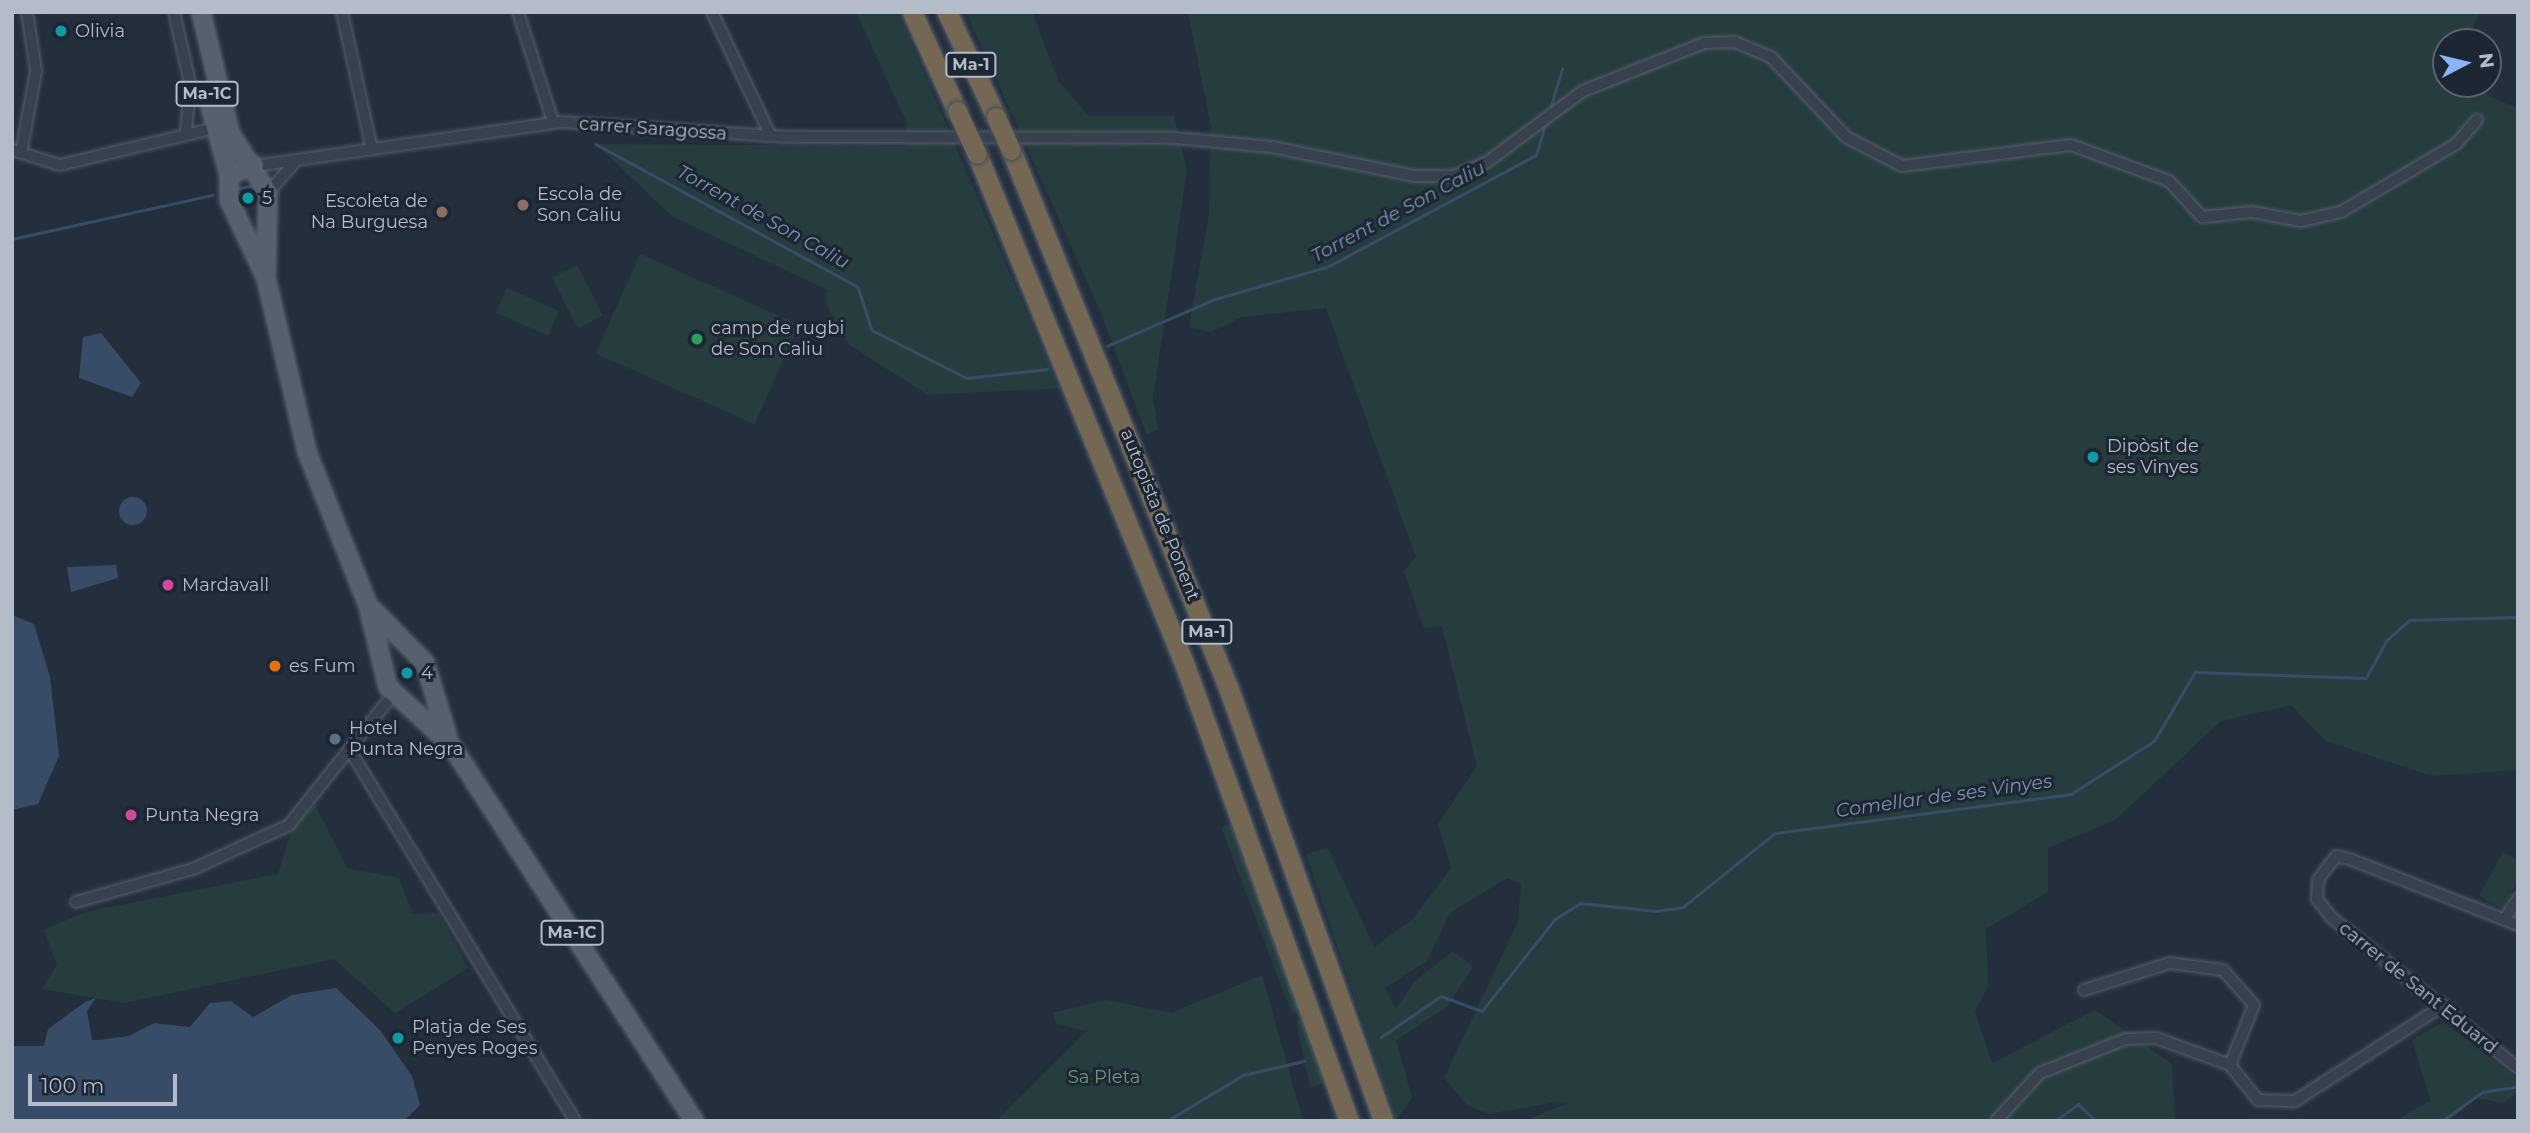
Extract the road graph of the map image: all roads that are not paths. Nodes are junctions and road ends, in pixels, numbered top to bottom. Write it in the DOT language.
graph roads {
  1 [pos="27,12"];
  2 [pos="174,12"];
  3 [pos="189,12"];
  4 [pos="201,12"];
  5 [pos="342,12"];
  6 [pos="518,12"];
  7 [pos="712,12"];
  8 [pos="912,12"];
  9 [pos="947,12"];
  10 [pos="2477,120"];
  11 [pos="553,122"];
  12 [pos="215,128"];
  13 [pos="186,132"];
  14 [pos="771,136"];
  15 [pos="1014,143"];
  16 [pos="372,150"];
  17 [pos="17,151"];
  18 [pos="293,164"];
  19 [pos="255,166"];
  20 [pos="229,175"];
  21 [pos="268,192"];
  22 [pos="271,213"];
  23 [pos="237,222"];
  24 [pos="266,278"];
  25 [pos="368,605"];
  26 [pos="424,664"];
  27 [pos="393,689"];
  28 [pos="451,744"];
  29 [pos="351,752"];
  30 [pos="2518,898"];
  31 [pos="76,902"];
  32 [pos="2505,919"];
  33 [pos="2518,925"];
  34 [pos="2084,990"];
  35 [pos="2444,1005"];
  36 [pos="2230,1065"];
  37 [pos="2518,1068"];
  38 [pos="575,1121"];
  39 [pos="694,1121"];
  40 [pos="1349,1121"];
  41 [pos="1384,1121"];
  42 [pos="1996,1121"];
  1 -- 17 [label="street"];
  2 -- 13 [label="street"];
  3 -- 12 [label="main road, Ma-1C"];
  4 -- 19 [label="main road, Ma-1C"];
  5 -- 16 [label="street"];
  6 -- 11 [label="street"];
  7 -- 14 [label="street"];
  8 -- 40 [label="highway, autopista de Ponent / Ma-1, bridge"];
  9 -- 15 [label="highway, Ma-1, bridge"];
  10 -- 15 [label="street, carrer Saragossa"];
  11 -- 14 [label="street, carrer Saragossa"];
  11 -- 16 [label="street, carrer Saragossa"];
  12 -- 13 [label="street"];
  12 -- 20 [label="main road, Ma-1C"];
  13 -- 17 [label="street"];
  14 -- 15 [label="street, carrer Saragossa"];
  15 -- 41 [label="highway, autopista de Ponent / Ma-1"];
  16 -- 18 [label="street, carrer Saragossa"];
  18 -- 19 [label="street, carrer Saragossa"];
  18 -- 21 [label="street"];
  19 -- 20 [label="main road"];
  19 -- 21 [label="main road, Ma-1C"];
  20 -- 23 [label="main road, Ma-1C"];
  21 -- 22 [label="main road, Ma-1C"];
  22 -- 23 [label="main road"];
  22 -- 24 [label="main road, Ma-1C"];
  23 -- 24 [label="main road, Ma-1C"];
  24 -- 25 [label="main road, Ma-1C"];
  25 -- 26 [label="main road, Ma-1C"];
  25 -- 27 [label="main road, Ma-1C"];
  26 -- 27 [label="main road"];
  26 -- 27 [label="main road"];
  26 -- 28 [label="main road, Ma-1C"];
  27 -- 28 [label="main road, Ma-1C"];
  27 -- 29 [label="street"];
  28 -- 39 [label="main road, Ma-1C"];
  29 -- 31 [label="street"];
  29 -- 38 [label="street"];
  30 -- 32 [label="street"];
  32 -- 33 [label="street, carrer de Sant Eduard"];
  32 -- 35 [label="street, carrer de Sant Eduard"];
  34 -- 36 [label="street"];
  35 -- 36 [label="street"];
  35 -- 37 [label="street, carrer de Sant Eduard"];
  36 -- 42 [label="street"];
}
